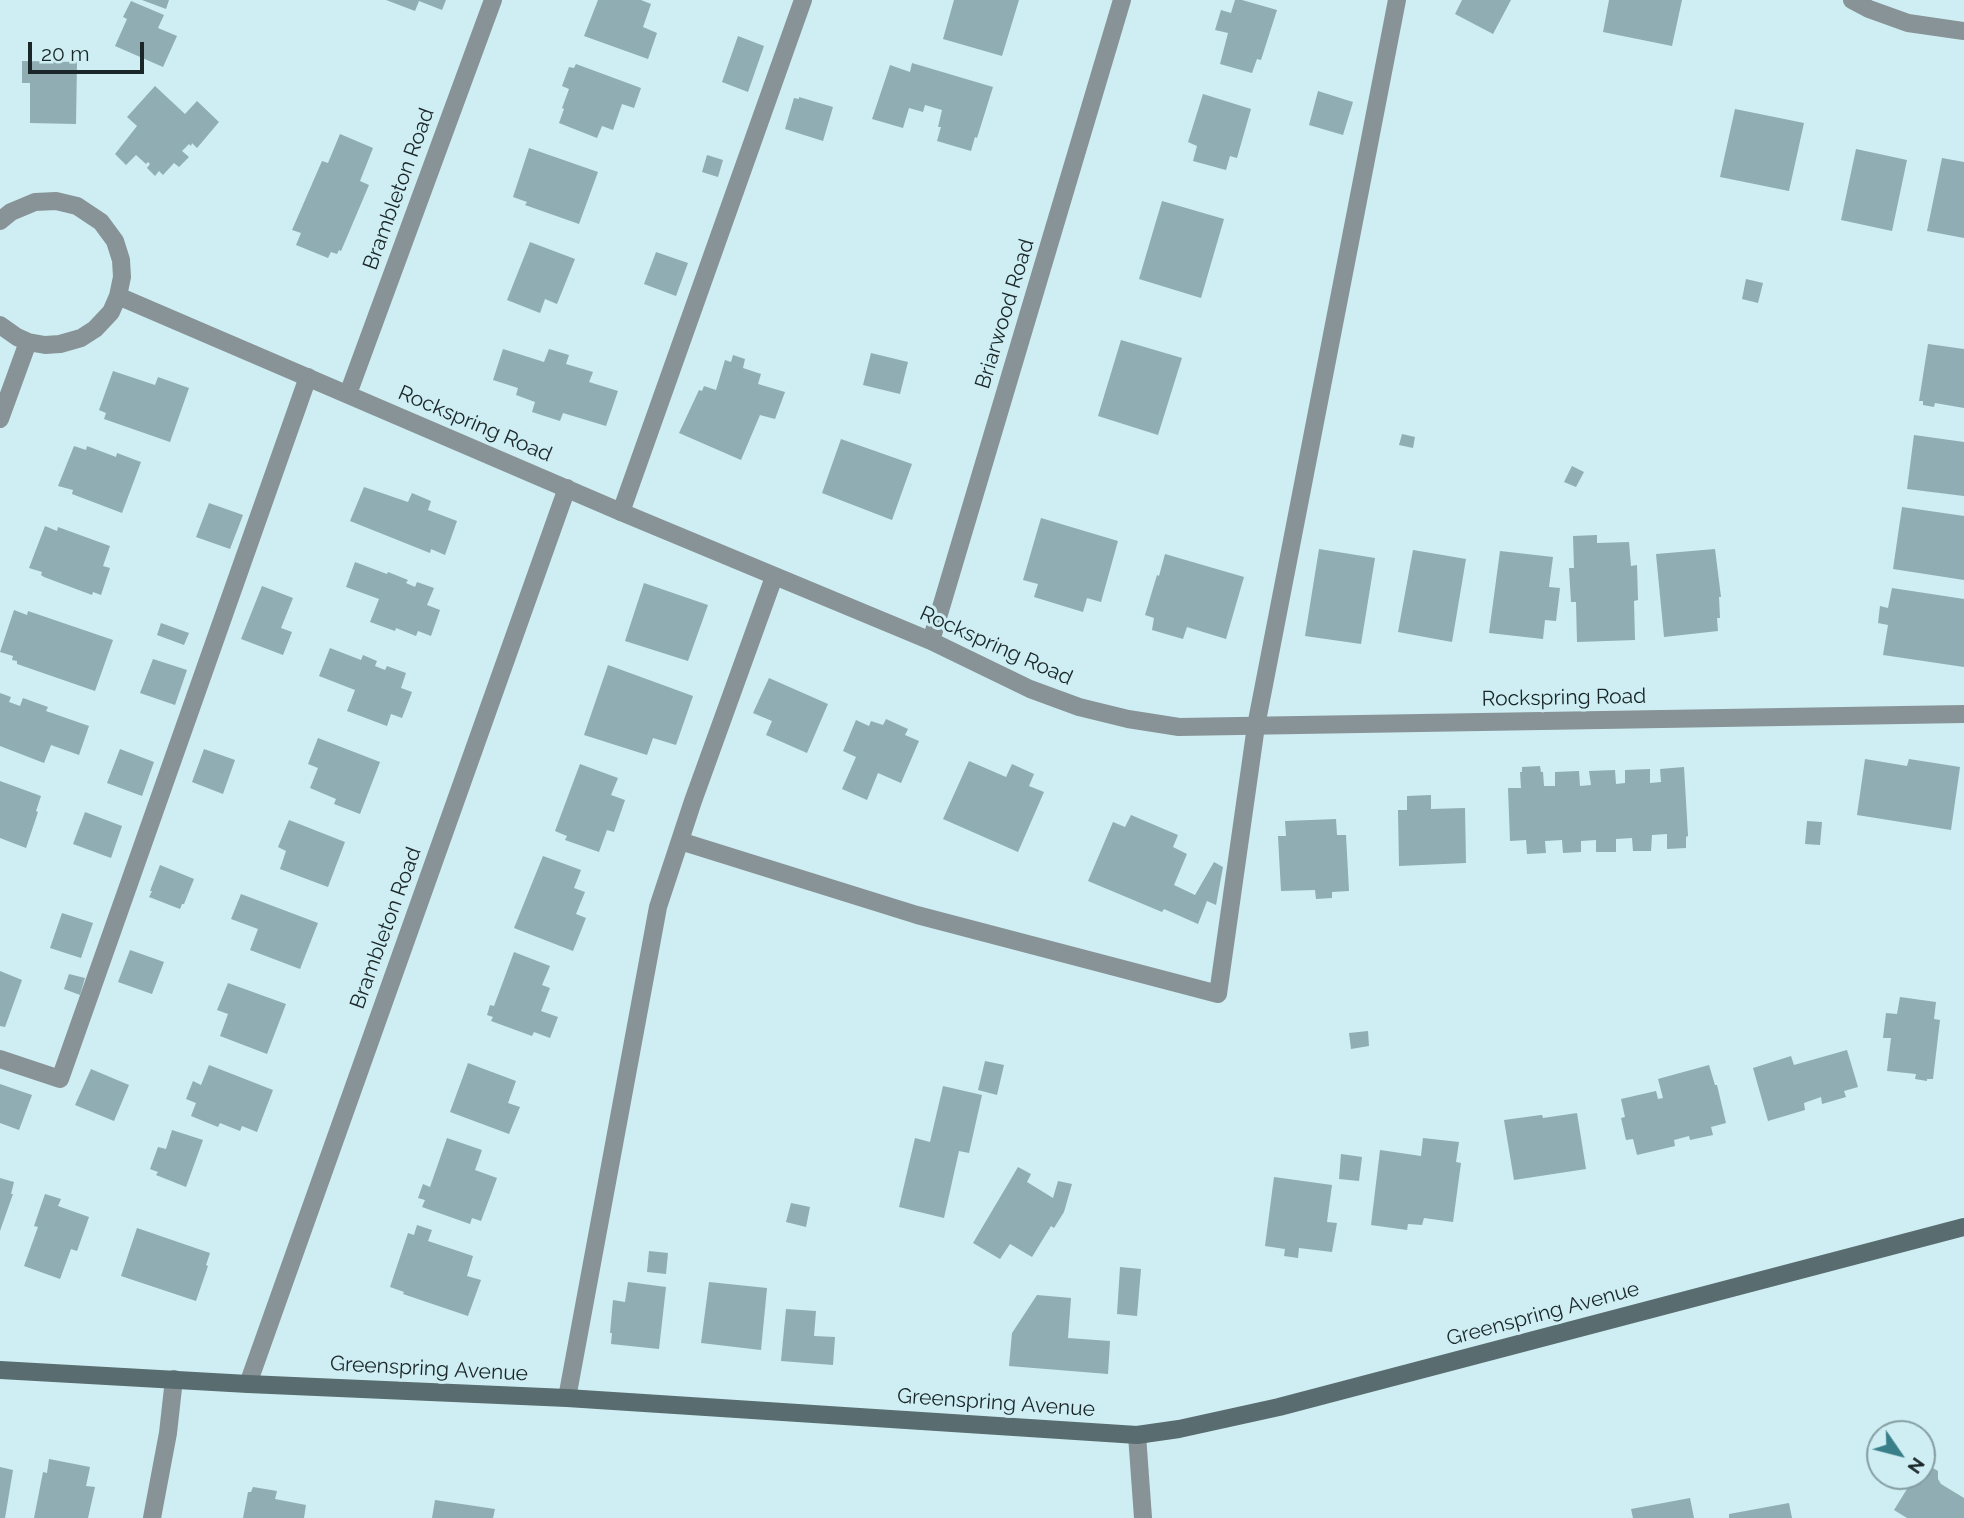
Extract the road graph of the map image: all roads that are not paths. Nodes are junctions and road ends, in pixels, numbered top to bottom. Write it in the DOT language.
graph roads {
  1 [pos="493,0"];
  2 [pos="803,0"];
  3 [pos="1122,0"];
  4 [pos="1397,0"];
  5 [pos="1852,0"];
  6 [pos="1964,32"];
  7 [pos="0,221"];
  8 [pos="118,296"];
  9 [pos="0,325"];
  10 [pos="28,342"];
  11 [pos="308,377"];
  12 [pos="348,394"];
  13 [pos="0,419"];
  14 [pos="567,488"];
  15 [pos="621,512"];
  16 [pos="774,577"];
  17 [pos="931,641"];
  18 [pos="1964,714"];
  19 [pos="1256,726"];
  20 [pos="680,841"];
  21 [pos="0,1059"];
  22 [pos="1960,1231"];
  23 [pos="0,1370"];
  24 [pos="174,1379"];
  25 [pos="248,1384"];
  26 [pos="567,1398"];
  27 [pos="1137,1435"];
  28 [pos="152,1518"];
  29 [pos="1143,1518"];
  1 -- 12 [label="street, Brambleton Road"];
  2 -- 15 [label="street"];
  3 -- 17 [label="street, Briarwood Road"];
  4 -- 19 [label="street"];
  5 -- 6 [label="street"];
  7 -- 8 [label="street"];
  8 -- 10 [label="street"];
  8 -- 11 [label="street, Rockspring Road"];
  9 -- 10 [label="street"];
  10 -- 13 [label="street"];
  11 -- 12 [label="street, Rockspring Road"];
  11 -- 21 [label="street"];
  12 -- 14 [label="street, Rockspring Road"];
  14 -- 15 [label="street, Rockspring Road"];
  14 -- 25 [label="street, Brambleton Road"];
  15 -- 16 [label="street, Rockspring Road"];
  16 -- 17 [label="street, Rockspring Road"];
  16 -- 20 [label="street"];
  17 -- 19 [label="street, Rockspring Road"];
  18 -- 19 [label="street, Rockspring Road"];
  19 -- 20 [label="street"];
  20 -- 26 [label="street"];
  22 -- 27 [label="main road, Greenspring Avenue"];
  23 -- 24 [label="main road, Greenspring Avenue"];
  24 -- 25 [label="main road, Greenspring Avenue"];
  24 -- 28 [label="street"];
  25 -- 26 [label="main road, Greenspring Avenue"];
  26 -- 27 [label="main road, Greenspring Avenue"];
  27 -- 29 [label="street"];
}
